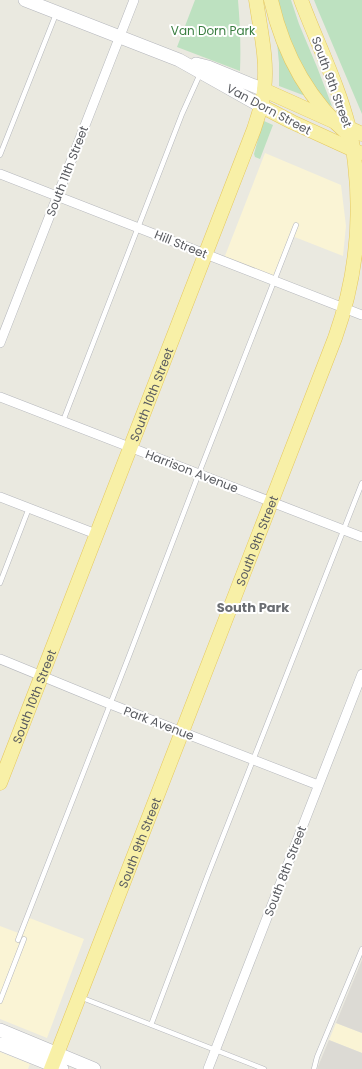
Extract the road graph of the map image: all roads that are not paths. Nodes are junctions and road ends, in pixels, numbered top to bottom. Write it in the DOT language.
graph roads {
  1 [pos="25,0"];
  2 [pos="134,0"];
  3 [pos="256,0"];
  4 [pos="271,0"];
  5 [pos="302,0"];
  6 [pos="56,12"];
  7 [pos="120,37"];
  8 [pos="178,60"];
  9 [pos="201,73"];
  10 [pos="264,90"];
  11 [pos="261,106"];
  12 [pos="335,123"];
  13 [pos="357,142"];
  14 [pos="0,155"];
  15 [pos="0,174"];
  16 [pos="360,186"];
  17 [pos="57,196"];
  18 [pos="296,225"];
  19 [pos="138,227"];
  20 [pos="359,238"];
  21 [pos="206,254"];
  22 [pos="275,281"];
  23 [pos="344,308"];
  24 [pos="362,315"];
  25 [pos="0,343"];
  26 [pos="0,397"];
  27 [pos="63,421"];
  28 [pos="130,447"];
  29 [pos="199,473"];
  30 [pos="362,483"];
  31 [pos="0,497"];
  32 [pos="271,502"];
  33 [pos="29,508"];
  34 [pos="343,530"];
  35 [pos="96,534"];
  36 [pos="362,538"];
  37 [pos="0,583"];
  38 [pos="0,660"];
  39 [pos="362,674"];
  40 [pos="42,676"];
  41 [pos="110,704"];
  42 [pos="182,732"];
  43 [pos="254,760"];
  44 [pos="0,783"];
  45 [pos="318,785"];
  46 [pos="24,939"];
  47 [pos="18,940"];
  48 [pos="362,949"];
  49 [pos="78,997"];
  50 [pos="0,1001"];
  51 [pos="151,1025"];
  52 [pos="0,1030"];
  53 [pos="0,1044"];
  54 [pos="215,1050"];
  55 [pos="56,1064"];
  56 [pos="94,1069"];
  57 [pos="208,1069"];
  58 [pos="264,1069"];
  59 [pos="314,1069"];
  1 -- 6 [label="main road, Van Dorn Street"];
  2 -- 7 [label="street, South 11th Street"];
  3 -- 10 [label="main road, South 10th Street"];
  4 -- 12 [label="main road"];
  5 -- 13 [label="main road, South 9th Street"];
  6 -- 7 [label="main road, Van Dorn Street"];
  6 -- 14 [label="lane"];
  7 -- 8 [label="main road, Van Dorn Street"];
  7 -- 17 [label="street, South 11th Street"];
  8 -- 9 [label="main road, Van Dorn Street"];
  8 -- 10 [label="main road, Van Dorn Street"];
  9 -- 11 [label="main road, Van Dorn Street"];
  9 -- 19 [label="lane"];
  10 -- 11 [label="main road, South 10th Street"];
  10 -- 12 [label="main road, Van Dorn Street"];
  11 -- 13 [label="main road, Van Dorn Street"];
  11 -- 21 [label="main road, South 10th Street"];
  12 -- 13 [label="main road, Van Dorn Street"];
  13 -- 16 [label="main road, South 9th Street"];
  15 -- 17 [label="street, Hill Street"];
  16 -- 20 [label="main road, South 9th Street"];
  17 -- 19 [label="street, Hill Street"];
  17 -- 25 [label="street, South 11th Street"];
  18 -- 22 [label="lane"];
  19 -- 21 [label="street, Hill Street"];
  19 -- 27 [label="lane"];
  20 -- 23 [label="main road, South 9th Street"];
  21 -- 22 [label="street, Hill Street"];
  21 -- 28 [label="main road, South 10th Street"];
  22 -- 23 [label="street, Hill Street"];
  22 -- 29 [label="lane"];
  23 -- 24 [label="street, Hill Street"];
  23 -- 32 [label="main road, South 9th Street"];
  26 -- 27 [label="street, Harrison Avenue"];
  27 -- 28 [label="street, Harrison Avenue"];
  28 -- 29 [label="street, Harrison Avenue"];
  28 -- 35 [label="main road, South 10th Street"];
  29 -- 32 [label="street, Harrison Avenue"];
  29 -- 41 [label="lane"];
  30 -- 34 [label="lane"];
  31 -- 33 [label="street"];
  32 -- 34 [label="street, Harrison Avenue"];
  32 -- 42 [label="main road, South 9th Street"];
  33 -- 35 [label="street"];
  33 -- 37 [label="lane"];
  34 -- 36 [label="street, Harrison Avenue"];
  34 -- 43 [label="lane"];
  35 -- 40 [label="main road, South 10th Street"];
  38 -- 40 [label="street, Park Avenue"];
  39 -- 45 [label="street, South 8th Street"];
  40 -- 41 [label="street, Park Avenue"];
  40 -- 44 [label="main road, South 10th Street"];
  41 -- 42 [label="street, Park Avenue"];
  41 -- 47 [label="lane"];
  42 -- 43 [label="street, Park Avenue"];
  42 -- 49 [label="main road, South 9th Street"];
  43 -- 45 [label="street, Park Avenue"];
  43 -- 51 [label="lane"];
  45 -- 54 [label="street, South 8th Street"];
  46 -- 50 [label="lane"];
  48 -- 59 [label="lane"];
  49 -- 51 [label="lane"];
  49 -- 55 [label="main road, South 9th Street"];
  51 -- 54 [label="lane"];
  52 -- 55 [label="main road"];
  53 -- 55 [label="main road"];
  54 -- 57 [label="street, South 8th Street"];
  54 -- 58 [label="lane"];
  55 -- 56 [label="main road"];
}
